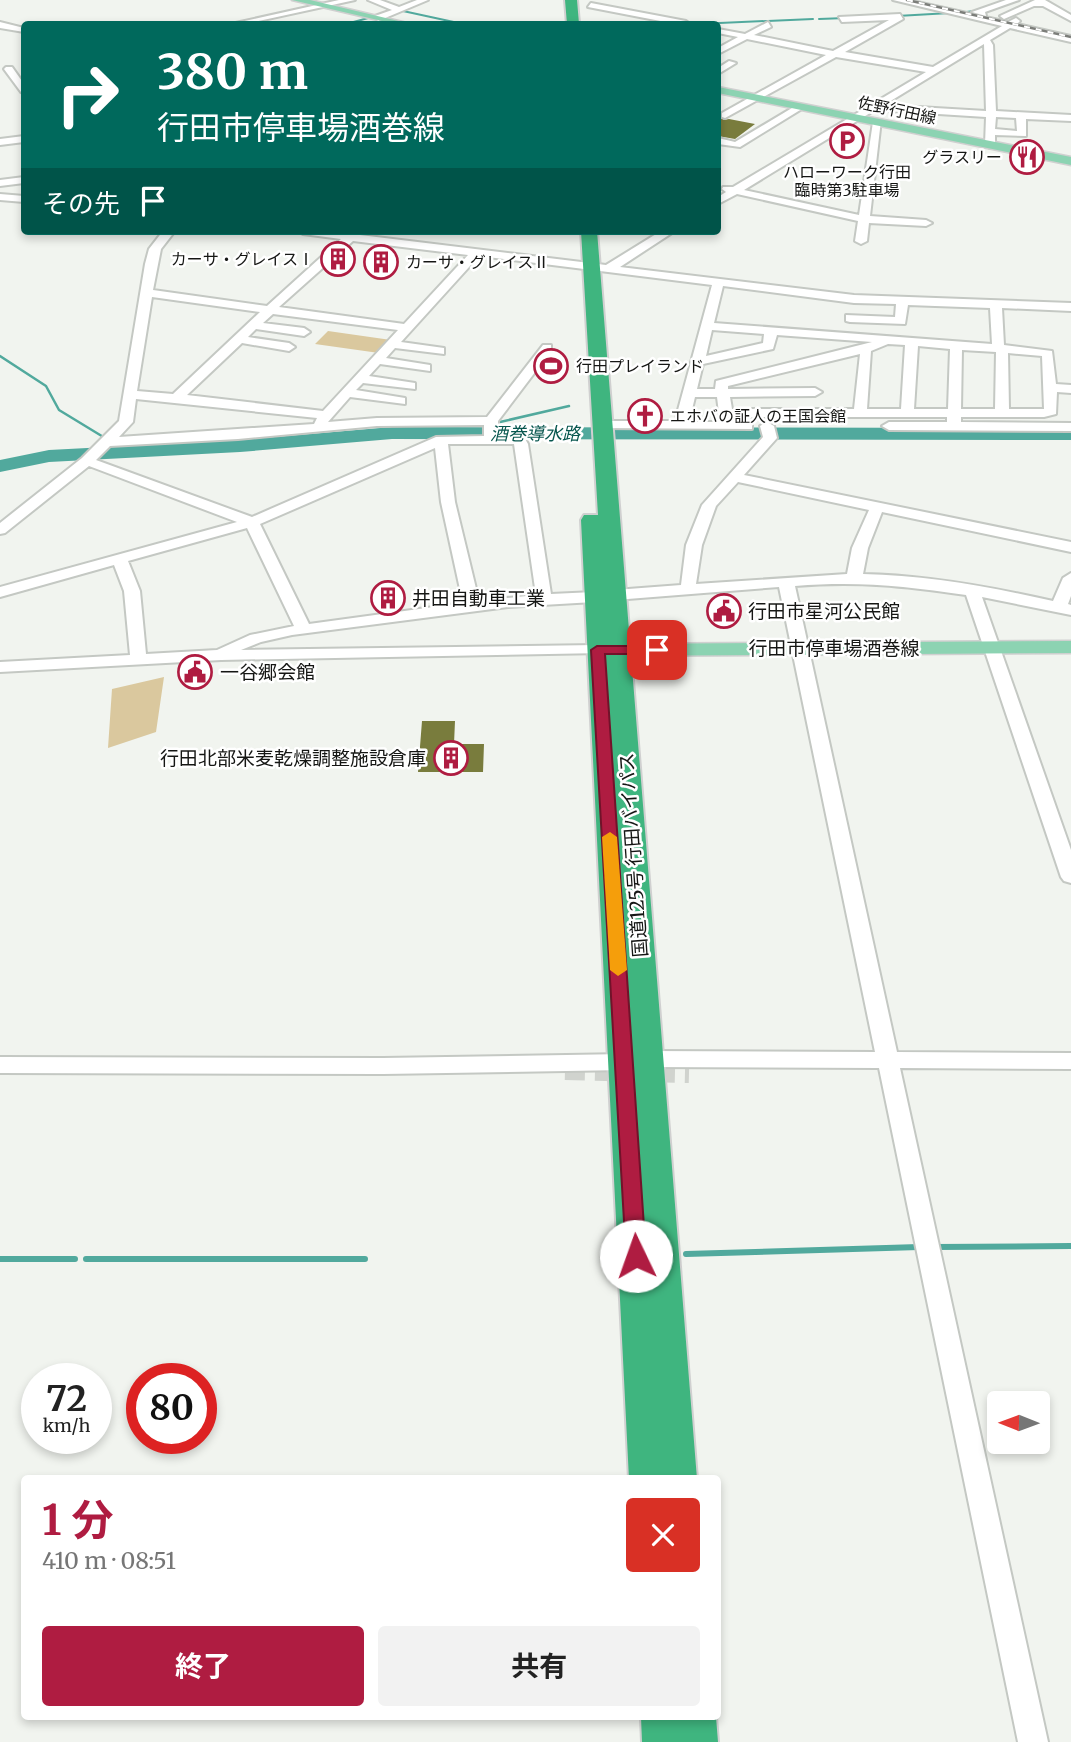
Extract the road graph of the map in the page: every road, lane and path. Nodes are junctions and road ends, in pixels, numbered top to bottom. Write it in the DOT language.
graph roads {
  1 [pos="297,0"];
  2 [pos="351,0"];
  3 [pos="372,0"];
  4 [pos="424,0"];
  5 [pos="562,0"];
  6 [pos="571,0"];
  7 [pos="897,0"];
  8 [pos="1015,0"];
  9 [pos="1042,2"];
  10 [pos="320,5"];
  11 [pos="591,5"];
  12 [pos="395,8"];
  13 [pos="1021,8"];
  14 [pos="959,14"];
  15 [pos="1032,15"];
  16 [pos="911,16"];
  17 [pos="923,16"];
  18 [pos="374,17"];
  19 [pos="900,17"];
  20 [pos="1071,18"];
  21 [pos="842,19"];
  22 [pos="248,21"];
  23 [pos="392,21"];
  24 [pos="563,21"];
  25 [pos="573,21"];
  26 [pos="672,21"];
  27 [pos="1008,21"];
  28 [pos="0,24"];
  29 [pos="768,25"];
  30 [pos="1049,26"];
  31 [pos="1071,27"];
  32 [pos="21,30"];
  33 [pos="721,32"];
  34 [pos="1071,34"];
  35 [pos="746,37"];
  36 [pos="985,39"];
  37 [pos="1071,39"];
  38 [pos="721,50"];
  39 [pos="836,54"];
  40 [pos="721,61"];
  41 [pos="9,69"];
  42 [pos="721,69"];
  43 [pos="932,70"];
  44 [pos="21,86"];
  45 [pos="721,91"];
  46 [pos="754,97"];
  47 [pos="800,107"];
  48 [pos="871,107"];
  49 [pos="991,114"];
  50 [pos="1021,116"];
  51 [pos="855,117"];
  52 [pos="1071,118"];
  53 [pos="748,119"];
  54 [pos="760,122"];
  55 [pos="878,122"];
  56 [pos="772,124"];
  57 [pos="21,139"];
  58 [pos="990,139"];
  59 [pos="0,142"];
  60 [pos="721,142"];
  61 [pos="1071,161"];
  62 [pos="21,180"];
  63 [pos="0,183"];
  64 [pos="721,188"];
  65 [pos="734,191"];
  66 [pos="0,197"];
  67 [pos="21,199"];
  68 [pos="721,199"];
  69 [pos="864,219"];
  70 [pos="926,223"];
  71 [pos="166,235"];
  72 [pos="354,235"];
  73 [pos="362,235"];
  74 [pos="577,235"];
  75 [pos="589,235"];
  76 [pos="660,235"];
  77 [pos="861,241"];
  78 [pos="477,252"];
  79 [pos="592,266"];
  80 [pos="718,283"];
  81 [pos="146,293"];
  82 [pos="854,299"];
  83 [pos="902,301"];
  84 [pos="996,304"];
  85 [pos="1071,307"];
  86 [pos="270,310"];
  87 [pos="850,318"];
  88 [pos="254,325"];
  89 [pos="708,326"];
  90 [pos="407,328"];
  91 [pos="771,331"];
  92 [pos="304,332"];
  93 [pos="848,337"];
  94 [pos="240,340"];
  95 [pos="883,340"];
  96 [pos="912,342"];
  97 [pos="392,344"];
  98 [pos="956,345"];
  99 [pos="289,346"];
  100 [pos="547,348"];
  101 [pos="1000,349"];
  102 [pos="862,350"];
  103 [pos="440,351"];
  104 [pos="377,360"];
  105 [pos="699,361"];
  106 [pos="816,361"];
  107 [pos="425,368"];
  108 [pos="360,379"];
  109 [pos="410,386"];
  110 [pos="1051,388"];
  111 [pos="1071,389"];
  112 [pos="815,392"];
  113 [pos="348,393"];
  114 [pos="690,393"];
  115 [pos="721,393"];
  116 [pos="131,395"];
  117 [pos="176,398"];
  118 [pos="400,401"];
  119 [pos="1002,412"];
  120 [pos="812,413"];
  121 [pos="860,413"];
  122 [pos="907,413"];
  123 [pos="954,420"];
  124 [pos="323,421"];
  125 [pos="681,426"];
  126 [pos="765,426"];
  127 [pos="1071,427"];
  128 [pos="491,432"];
  129 [pos="596,432"];
  130 [pos="441,440"];
  131 [pos="95,453"];
  132 [pos="734,477"];
  133 [pos="877,507"];
  134 [pos="252,522"];
  135 [pos="2,527"];
  136 [pos="1071,547"];
  137 [pos="119,559"];
  138 [pos="854,578"];
  139 [pos="1071,578"];
  140 [pos="786,582"];
  141 [pos="688,589"];
  142 [pos="975,591"];
  143 [pos="0,592"];
  144 [pos="605,596"];
  145 [pos="544,599"];
  146 [pos="472,607"];
  147 [pos="1065,608"];
  148 [pos="304,630"];
  149 [pos="993,647"];
  150 [pos="1071,647"];
  151 [pos="800,649"];
  152 [pos="608,650"];
  153 [pos="220,655"];
  154 [pos="138,657"];
  155 [pos="0,667"];
  156 [pos="1071,877"];
  157 [pos="636,1060"];
  158 [pos="887,1060"];
  159 [pos="831,1061"];
  160 [pos="1071,1061"];
  161 [pos="0,1065"];
  162 [pos="446,1065"];
  163 [pos="534,1069"];
  164 [pos="690,1073"];
  165 [pos="649,1475"];
  166 [pos="677,1475"];
  167 [pos="663,1720"];
  168 [pos="694,1720"];
  169 [pos="664,1742"];
  170 [pos="696,1742"];
  171 [pos="1033,1742"];
  1 -- 10 [label="main road"];
  2 -- 10 [label="street"];
  3 -- 12 [label="street"];
  4 -- 18 [label="street"];
  5 -- 24 [label="highway"];
  6 -- 25 [label="highway"];
  7 -- 14 [label="street"];
  8 -- 27 [label="street"];
  9 -- 13 [label="street"];
  9 -- 20 [label="street"];
  10 -- 18 [label="main road"];
  10 -- 22 [label="street"];
  11 -- 26 [label="street"];
  13 -- 15 [label="street"];
  13 -- 27 [label="street"];
  14 -- 17 [label="street"];
  14 -- 27 [label="street"];
  16 -- 19 [label="street"];
  18 -- 23 [label="main road"];
  19 -- 21 [label="street"];
  19 -- 39 [label="street"];
  27 -- 30 [label="street"];
  27 -- 36 [label="street"];
  27 -- 37 [label="street"];
  28 -- 32 [label="street"];
  29 -- 35 [label="street"];
  30 -- 31 [label="street"];
  30 -- 34 [label="street"];
  33 -- 35 [label="street"];
  35 -- 38 [label="street"];
  35 -- 39 [label="street"];
  36 -- 43 [label="street"];
  36 -- 49 [label="street"];
  39 -- 43 [label="street"];
  39 -- 46 [label="street"];
  40 -- 42 [label="street"];
  41 -- 44 [label="street"];
  43 -- 48 [label="street"];
  45 -- 46 [label="main road, 佐野行田線"];
  46 -- 47 [label="main road, 佐野行田線"];
  46 -- 53 [label="street"];
  47 -- 51 [label="main road, 佐野行田線"];
  47 -- 56 [label="street"];
  48 -- 49 [label="street"];
  48 -- 51 [label="street"];
  49 -- 50 [label="street"];
  49 -- 58 [label="street"];
  50 -- 52 [label="street"];
  50 -- 58 [label="street"];
  51 -- 55 [label="main road, 佐野行田線"];
  51 -- 65 [label="street"];
  54 -- 56 [label="street"];
  55 -- 58 [label="main road, 佐野行田線"];
  55 -- 69 [label="street"];
  56 -- 60 [label="street"];
  57 -- 59 [label="street"];
  58 -- 61 [label="main road, 佐野行田線"];
  62 -- 63 [label="street"];
  64 -- 65 [label="street"];
  65 -- 68 [label="street"];
  65 -- 69 [label="street"];
  66 -- 67 [label="street"];
  69 -- 70 [label="street"];
  69 -- 77 [label="street"];
  71 -- 81 [label="street"];
  72 -- 86 [label="street"];
  73 -- 78 [label="street"];
  74 -- 79 [label="highway, 国道125号 行田バイパス"];
  75 -- 79 [label="highway, 国道125号 行田バイパス"];
  76 -- 79 [label="street"];
  78 -- 79 [label="street"];
  78 -- 90 [label="street"];
  79 -- 80 [label="street"];
  79 -- 129 [label="highway, 国道125号 行田バイパス"];
  80 -- 82 [label="street"];
  80 -- 89 [label="street"];
  81 -- 86 [label="street"];
  81 -- 116 [label="street"];
  82 -- 83 [label="street"];
  82 -- 87 [label="street"];
  83 -- 84 [label="street"];
  83 -- 87 [label="street"];
  84 -- 85 [label="street"];
  84 -- 101 [label="street"];
  86 -- 88 [label="street"];
  86 -- 90 [label="street"];
  87 -- 93 [label="street"];
  88 -- 92 [label="street"];
  88 -- 94 [label="street"];
  89 -- 91 [label="street"];
  89 -- 105 [label="street"];
  90 -- 97 [label="street"];
  91 -- 93 [label="street"];
  91 -- 105 [label="street"];
  93 -- 95 [label="street"];
  94 -- 99 [label="street"];
  94 -- 117 [label="street"];
  95 -- 96 [label="street"];
  95 -- 102 [label="street"];
  96 -- 98 [label="street"];
  96 -- 122 [label="street"];
  97 -- 103 [label="street"];
  97 -- 104 [label="street"];
  98 -- 101 [label="street"];
  98 -- 123 [label="street"];
  100 -- 128 [label="street"];
  101 -- 110 [label="street"];
  101 -- 119 [label="street"];
  102 -- 106 [label="street"];
  102 -- 121 [label="street"];
  104 -- 107 [label="street"];
  104 -- 108 [label="street"];
  105 -- 114 [label="street"];
  106 -- 112 [label="street"];
  106 -- 115 [label="street"];
  108 -- 109 [label="street"];
  108 -- 113 [label="street"];
  110 -- 111 [label="street"];
  110 -- 119 [label="street"];
  112 -- 115 [label="street"];
  112 -- 120 [label="street"];
  113 -- 118 [label="street"];
  113 -- 124 [label="street"];
  114 -- 115 [label="street"];
  114 -- 125 [label="street"];
  115 -- 126 [label="street"];
  116 -- 117 [label="street"];
  116 -- 131 [label="street"];
  117 -- 124 [label="street"];
  119 -- 123 [label="street"];
  120 -- 121 [label="street"];
  120 -- 126 [label="street"];
  121 -- 122 [label="street"];
  122 -- 123 [label="street"];
  123 -- 126 [label="street"];
  123 -- 127 [label="street"];
  124 -- 128 [label="street"];
  124 -- 131 [label="street"];
  125 -- 126 [label="street"];
  125 -- 129 [label="street"];
  126 -- 132 [label="street"];
  128 -- 130 [label="street"];
  128 -- 145 [label="street"];
  129 -- 144 [label="highway, 国道125号 行田バイパス"];
  130 -- 134 [label="street"];
  130 -- 146 [label="street"];
  131 -- 134 [label="street"];
  131 -- 135 [label="street"];
  132 -- 133 [label="street"];
  132 -- 141 [label="street"];
  133 -- 136 [label="street"];
  133 -- 138 [label="street"];
  134 -- 137 [label="street"];
  134 -- 148 [label="street"];
  137 -- 143 [label="street"];
  137 -- 154 [label="street"];
  138 -- 140 [label="street"];
  138 -- 142 [label="street"];
  139 -- 147 [label="street"];
  140 -- 141 [label="street"];
  140 -- 151 [label="street"];
  141 -- 144 [label="street"];
  142 -- 147 [label="street"];
  142 -- 149 [label="street"];
  144 -- 145 [label="street"];
  144 -- 152 [label="highway, 国道125号 行田バイパス"];
  145 -- 146 [label="street"];
  146 -- 148 [label="street"];
  148 -- 153 [label="street"];
  149 -- 150 [label="main road, 行田市停車場酒巻線"];
  149 -- 151 [label="main road, 行田市停車場酒巻線"];
  149 -- 156 [label="street"];
  151 -- 152 [label="main road, 行田市停車場酒巻線"];
  151 -- 158 [label="street"];
  152 -- 153 [label="street"];
  152 -- 157 [label="highway, 国道125号 行田バイパス"];
  153 -- 154 [label="street"];
  154 -- 155 [label="street"];
  157 -- 159 [label="street"];
  157 -- 162 [label="street"];
  157 -- 165 [label="highway, 国道125号 行田バイパス"];
  157 -- 166 [label="highway, 国道125号 行田バイパス"];
  158 -- 159 [label="street"];
  158 -- 160 [label="street"];
  158 -- 171 [label="street"];
  159 -- 164 [label="street"];
  161 -- 162 [label="street"];
  162 -- 163 [label="street"];
  167 -- 169 [label="highway"];
  168 -- 170 [label="highway"];
}
